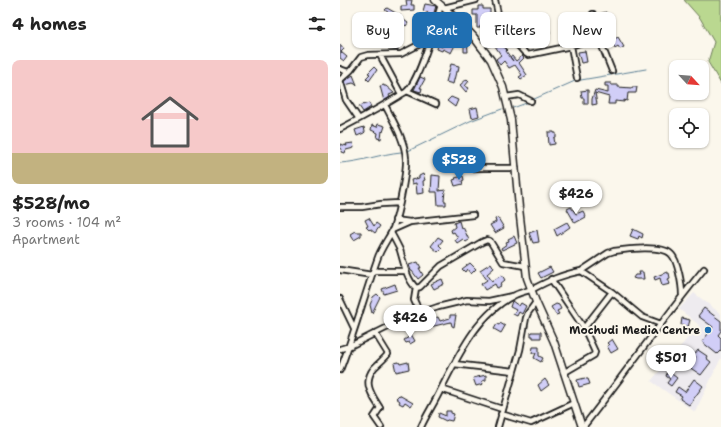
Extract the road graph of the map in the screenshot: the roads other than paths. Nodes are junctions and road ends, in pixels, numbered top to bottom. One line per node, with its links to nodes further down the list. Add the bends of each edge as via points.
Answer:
1 (435, 0): 4 (street)
2 (476, 0): 4 (street)
3 (495, 0): 7 (street)
4 (443, 7): 5 (street); 6 (street)
5 (441, 12)
6 (449, 12)
7 (497, 12)
8 (472, 36): 9 (street)
9 (480, 46)
10 (413, 48): 17 (street, via 401,54)
11 (427, 48): 22 (street)
12 (481, 48): 24 (street, via 497,73)
13 (521, 48): 14 (street, via 528,55)
14 (561, 48)
15 (571, 48): 21 (street)
16 (603, 48): 19 (street)
17 (380, 55): 20 (street, via 362,57); 23 (street)
18 (340, 69): 20 (street)
19 (612, 70)
20 (348, 72): 28 (street, via 340,80 346,100)
21 (577, 78)
22 (407, 91): 23 (street); 26 (street)
23 (401, 94): 27 (street)
24 (506, 97): 25 (street, via 519,95); 31 (street)
25 (531, 101)
26 (436, 104)
27 (385, 105): 28 (street); 32 (street, via 401,140 406,159)
28 (359, 119): 29 (street)
29 (340, 129)
30 (452, 168): 31 (street)
31 (516, 168): 38 (street)
32 (399, 203): 33 (street); 35 (street)
33 (340, 207)
34 (473, 215): 36 (street)
35 (395, 220): 36 (street); 37 (street)
36 (410, 222): 37 (street)
37 (392, 232): 41 (street); 43 (street)
38 (525, 266): 45 (street, via 503,262 487,240 441,266); 46 (street)
39 (704, 269): 49 (street)
40 (340, 270): 43 (street)
41 (406, 271): 43 (street); 45 (street, via 410,282)
42 (581, 271): 44 (street); 47 (street); 49 (street, via 614,251 665,250 674,258)
43 (372, 273): 54 (street)
44 (551, 279): 46 (street); 55 (street)
45 (416, 288): 52 (street, via 414,300)
46 (531, 290): 48 (street); 51 (street)
47 (612, 292): 53 (street, via 642,317); 55 (street)
48 (515, 295): 52 (street, via 489,301 467,300); 59 (street, via 485,318 472,333)
49 (682, 295): 53 (street)
50 (340, 299): 54 (street)
51 (536, 302): 61 (street, via 526,318); 62 (street)
52 (420, 313): 56 (street)
53 (660, 324): 69 (street, via 618,383)
54 (354, 328): 57 (street)
55 (584, 328): 62 (street, via 595,353)
56 (375, 333): 57 (street); 66 (street, via 388,354 373,370 368,387 380,408 374,417)
57 (350, 346): 58 (street); 60 (street)
58 (340, 349)
59 (454, 364): 61 (street); 63 (street)
60 (340, 370)
61 (514, 371): 65 (street)
62 (565, 372): 64 (street)
63 (441, 389): 65 (street); 67 (street)
64 (574, 403): 65 (street, via 530,423); 69 (street)
65 (501, 412): 68 (street)
66 (381, 427)
67 (420, 427)
68 (498, 427)
69 (582, 427)

